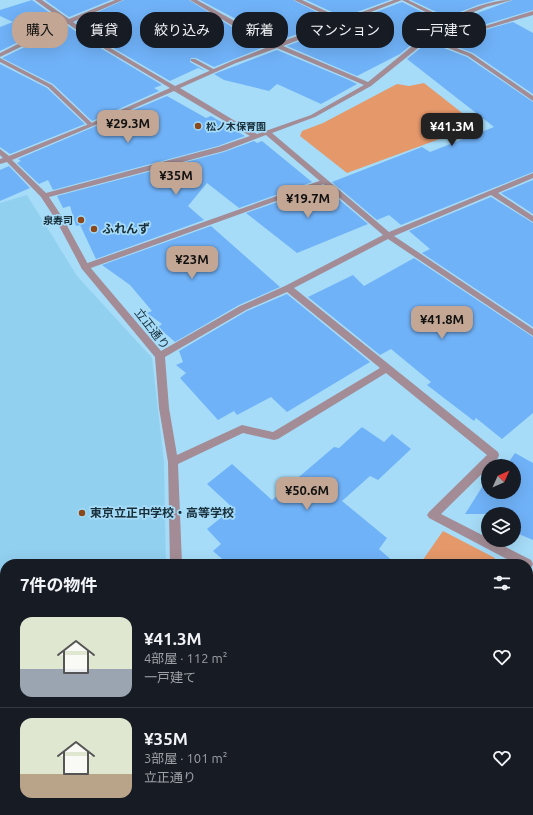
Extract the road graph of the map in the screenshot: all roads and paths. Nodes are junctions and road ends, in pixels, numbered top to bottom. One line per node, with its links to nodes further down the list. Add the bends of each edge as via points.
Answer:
1 (38, 0): 8 (street)
2 (120, 0): 14 (street)
3 (193, 0): 16 (street)
4 (297, 0): 9 (street)
5 (399, 0): 10 (street)
6 (404, 0): 11 (street)
7 (503, 1): 12 (street)
8 (54, 12)
9 (323, 12)
10 (364, 12)
11 (429, 12)
12 (469, 12)
13 (533, 14): 17 (street)
14 (68, 22)
15 (68, 23): 28 (street)
16 (232, 23)
17 (486, 27)
18 (14, 48): 23 (street)
19 (267, 48): 26 (street)
20 (281, 48): 27 (street)
21 (415, 48): 27 (street)
22 (452, 48): 29 (street, via 470,55)
23 (0, 55)
24 (0, 60): 30 (street, via 50,86)
25 (193, 60): 26 (street)
26 (214, 71): 28 (street)
27 (369, 85): 31 (street, via 314,116)
28 (174, 89): 30 (street); 32 (street)
29 (533, 99)
30 (91, 125): 34 (street)
31 (267, 133): 32 (street); 36 (street)
32 (257, 137): 38 (street, via 160,166)
33 (0, 151): 34 (street, 立正通り)
34 (4, 160): 38 (street, 立正通り)
35 (533, 175): 37 (street)
36 (325, 182): 40 (street); 41 (street)
37 (493, 193): 39 (street); 40 (street)
38 (44, 196): 41 (street, 立正通り)
39 (533, 220)
40 (388, 236): 42 (street); 43 (street)
41 (85, 267): 44 (street, 立正通り)
42 (288, 288): 44 (street, via 242,308); 45 (street)
43 (533, 333)
44 (160, 356): 46 (street, 立正通り, via 164,408)
45 (387, 368): 46 (street, via 274,436 242,429); 48 (street, via 494,455 433,515)
46 (173, 462): 47 (street, 立正通り)
47 (176, 559)
48 (516, 559)

